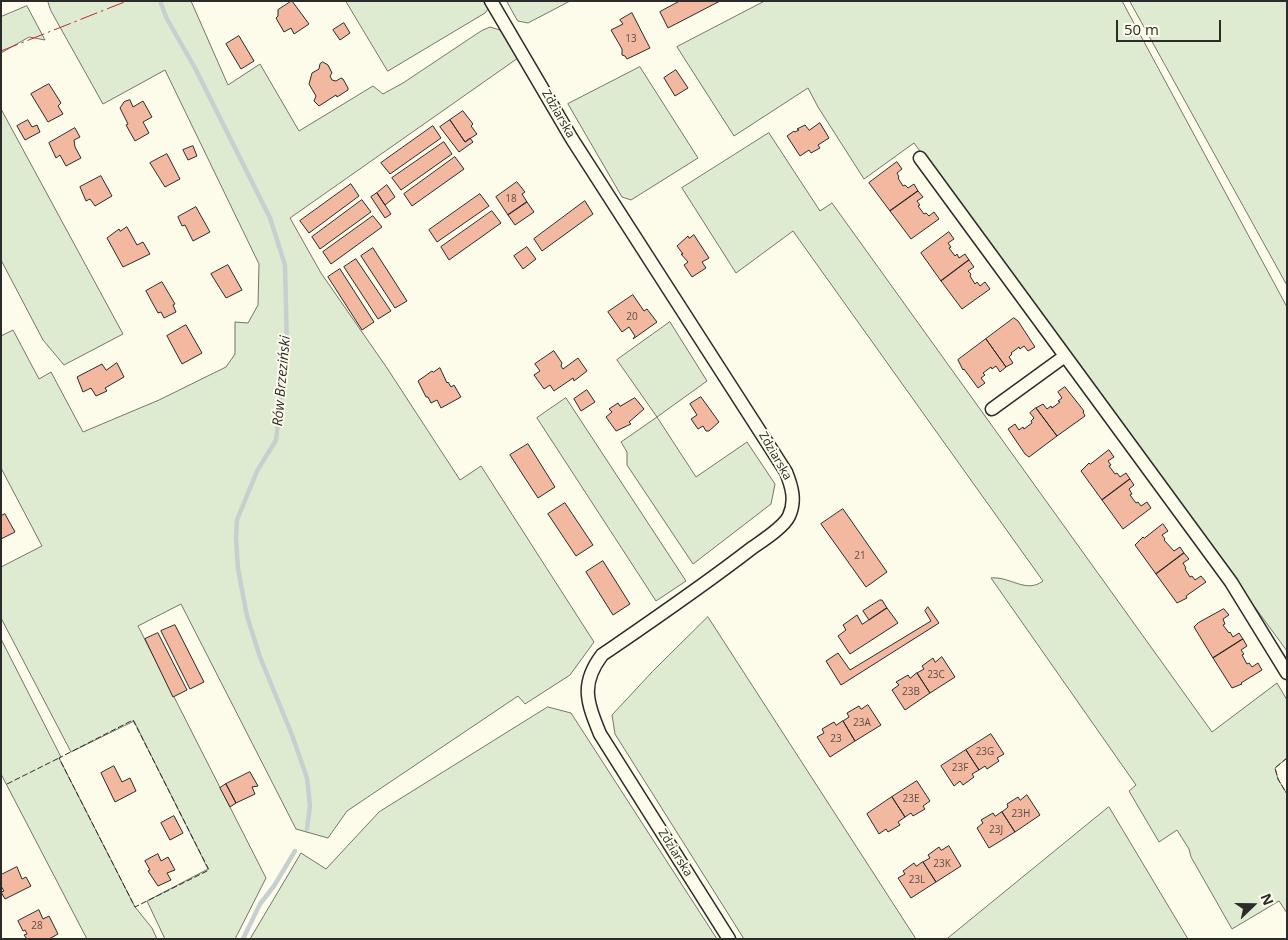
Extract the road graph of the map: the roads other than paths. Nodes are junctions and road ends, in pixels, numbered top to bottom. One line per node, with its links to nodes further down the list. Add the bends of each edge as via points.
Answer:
1 (492, 1): 6 (street, Zdziarska, via 572,139 761,432 793,489 793,507 788,519 701,588 602,655 593,667 587,688 600,734)
2 (920, 158): 3 (street)
3 (1065, 356): 4 (street); 5 (street, via 1231,582)
4 (992, 409)
5 (1287, 673)
6 (729, 939)

